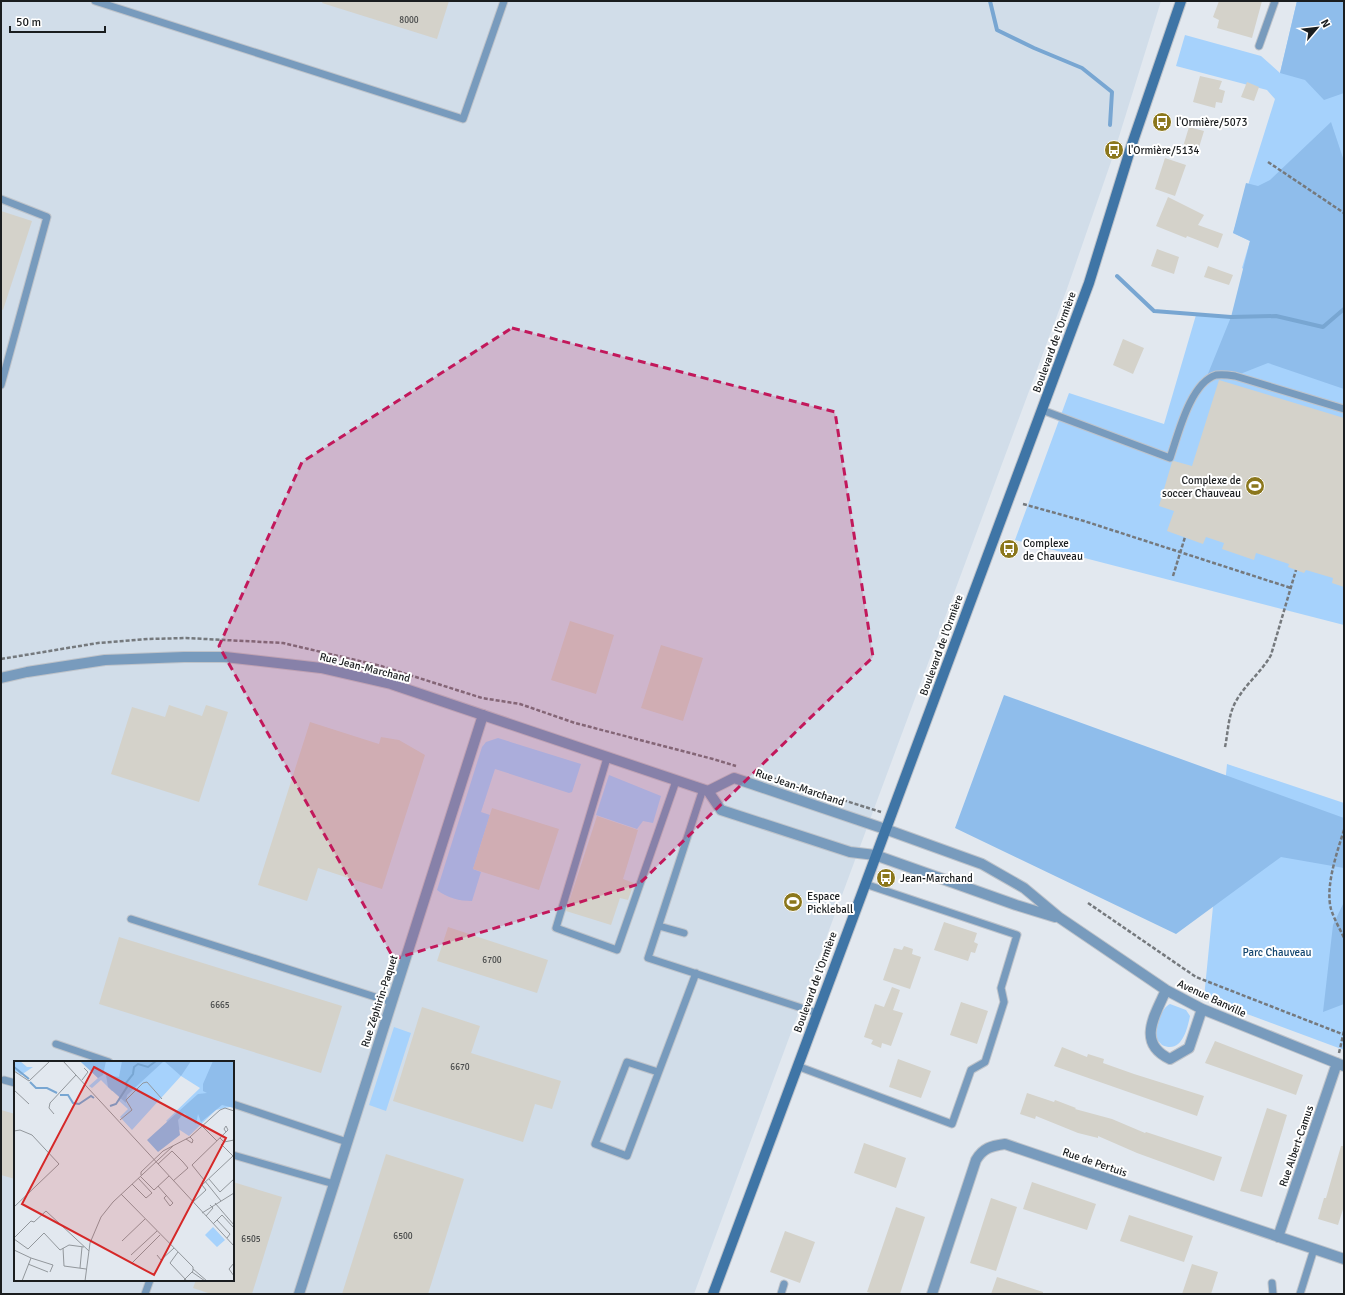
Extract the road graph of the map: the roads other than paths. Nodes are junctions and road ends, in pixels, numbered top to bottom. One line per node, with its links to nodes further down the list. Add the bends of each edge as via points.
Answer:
1 (95, 1): 2 (lane, via 463,119)
2 (504, 1)
3 (1181, 1): 9 (main road, Boulevard de l'Ormière, via 1131,147 1089,283)
4 (1275, 1): 5 (lane)
5 (1259, 46)
6 (1, 199): 7 (lane, via 47,216)
7 (1, 385)
8 (1344, 409): 9 (lane, via 1235,376 1214,376 1190,400 1170,458)
9 (1042, 410): 15 (main road, Boulevard de l'Ormière)
10 (1, 678): 11 (street, Rue Jean-Marchand, via 105,660 184,656 225,657 321,668 391,684)
11 (483, 715): 12 (street, Rue Jean-Marchand); 24 (street, Rue Zéphirin-Paquet)
12 (607, 758): 13 (street, Rue Jean-Marchand); 13 (lane, via 556,928 617,950)
13 (676, 781): 14 (street, Rue Jean-Marchand)
14 (706, 790): 15 (street, Rue Jean-Marchand, via 734,778); 16 (street, via 721,810 850,852); 20 (lane)
15 (885, 829): 16 (main road, Boulevard de l'Ormière); 18 (street, Avenue Banville, via 982,864 1024,888)
16 (875, 855): 17 (main road, Boulevard de l'Ormière); 18 (street, Avenue Banville)
17 (865, 884): 26 (main road, Boulevard de l'Ormière); 30 (lane, via 1017,935 1001,988 1004,1002 985,1062 971,1070 952,1124)
18 (1060, 918): 23 (street, Avenue Banville)
19 (131, 919): 24 (lane)
20 (659, 926): 21 (lane); 22 (lane, via 648,958)
21 (684, 934)
22 (696, 973): 26 (lane); 31 (lane)
23 (1166, 990): 25 (street, Avenue Banville); 25 (street, via 1150,1028 1152,1043 1159,1054 1170,1059 1189,1048)
24 (391, 1002): 35 (street, Rue Zéphirin-Paquet)
25 (1202, 1009): 29 (street, Avenue Banville)
26 (817, 1013): 30 (main road, Boulevard de l'Ormière)
27 (56, 1044): 28 (lane)
28 (106, 1061)
29 (1341, 1065): 38 (street, Rue Albert-Camus)
30 (797, 1066): 46 (main road, Boulevard de l'Ormière)
31 (658, 1072): 31 (lane, via 627,1156 595,1144 627,1062)
32 (4, 1080): 33 (lane)
33 (14, 1083)
34 (234, 1104): 35 (lane)
35 (347, 1142): 37 (street, Rue Zéphirin-Paquet)
36 (234, 1155): 37 (lane)
37 (334, 1184): 45 (street, Rue Zéphirin-Paquet)
38 (1278, 1237): 39 (street, Rue de Pertuis); 48 (street, Rue de Pertuis, via 1005,1144 992,1146 981,1152 976,1160)
39 (1314, 1249): 40 (street, Rue de Pertuis); 50 (lane)
40 (1344, 1258)
41 (150, 1281): 44 (lane)
42 (1272, 1283): 49 (lane)
43 (784, 1284): 47 (lane)
44 (145, 1294)
45 (299, 1294)
46 (713, 1294)
47 (781, 1294)
48 (932, 1294)
49 (1273, 1294)
50 (1300, 1294)

